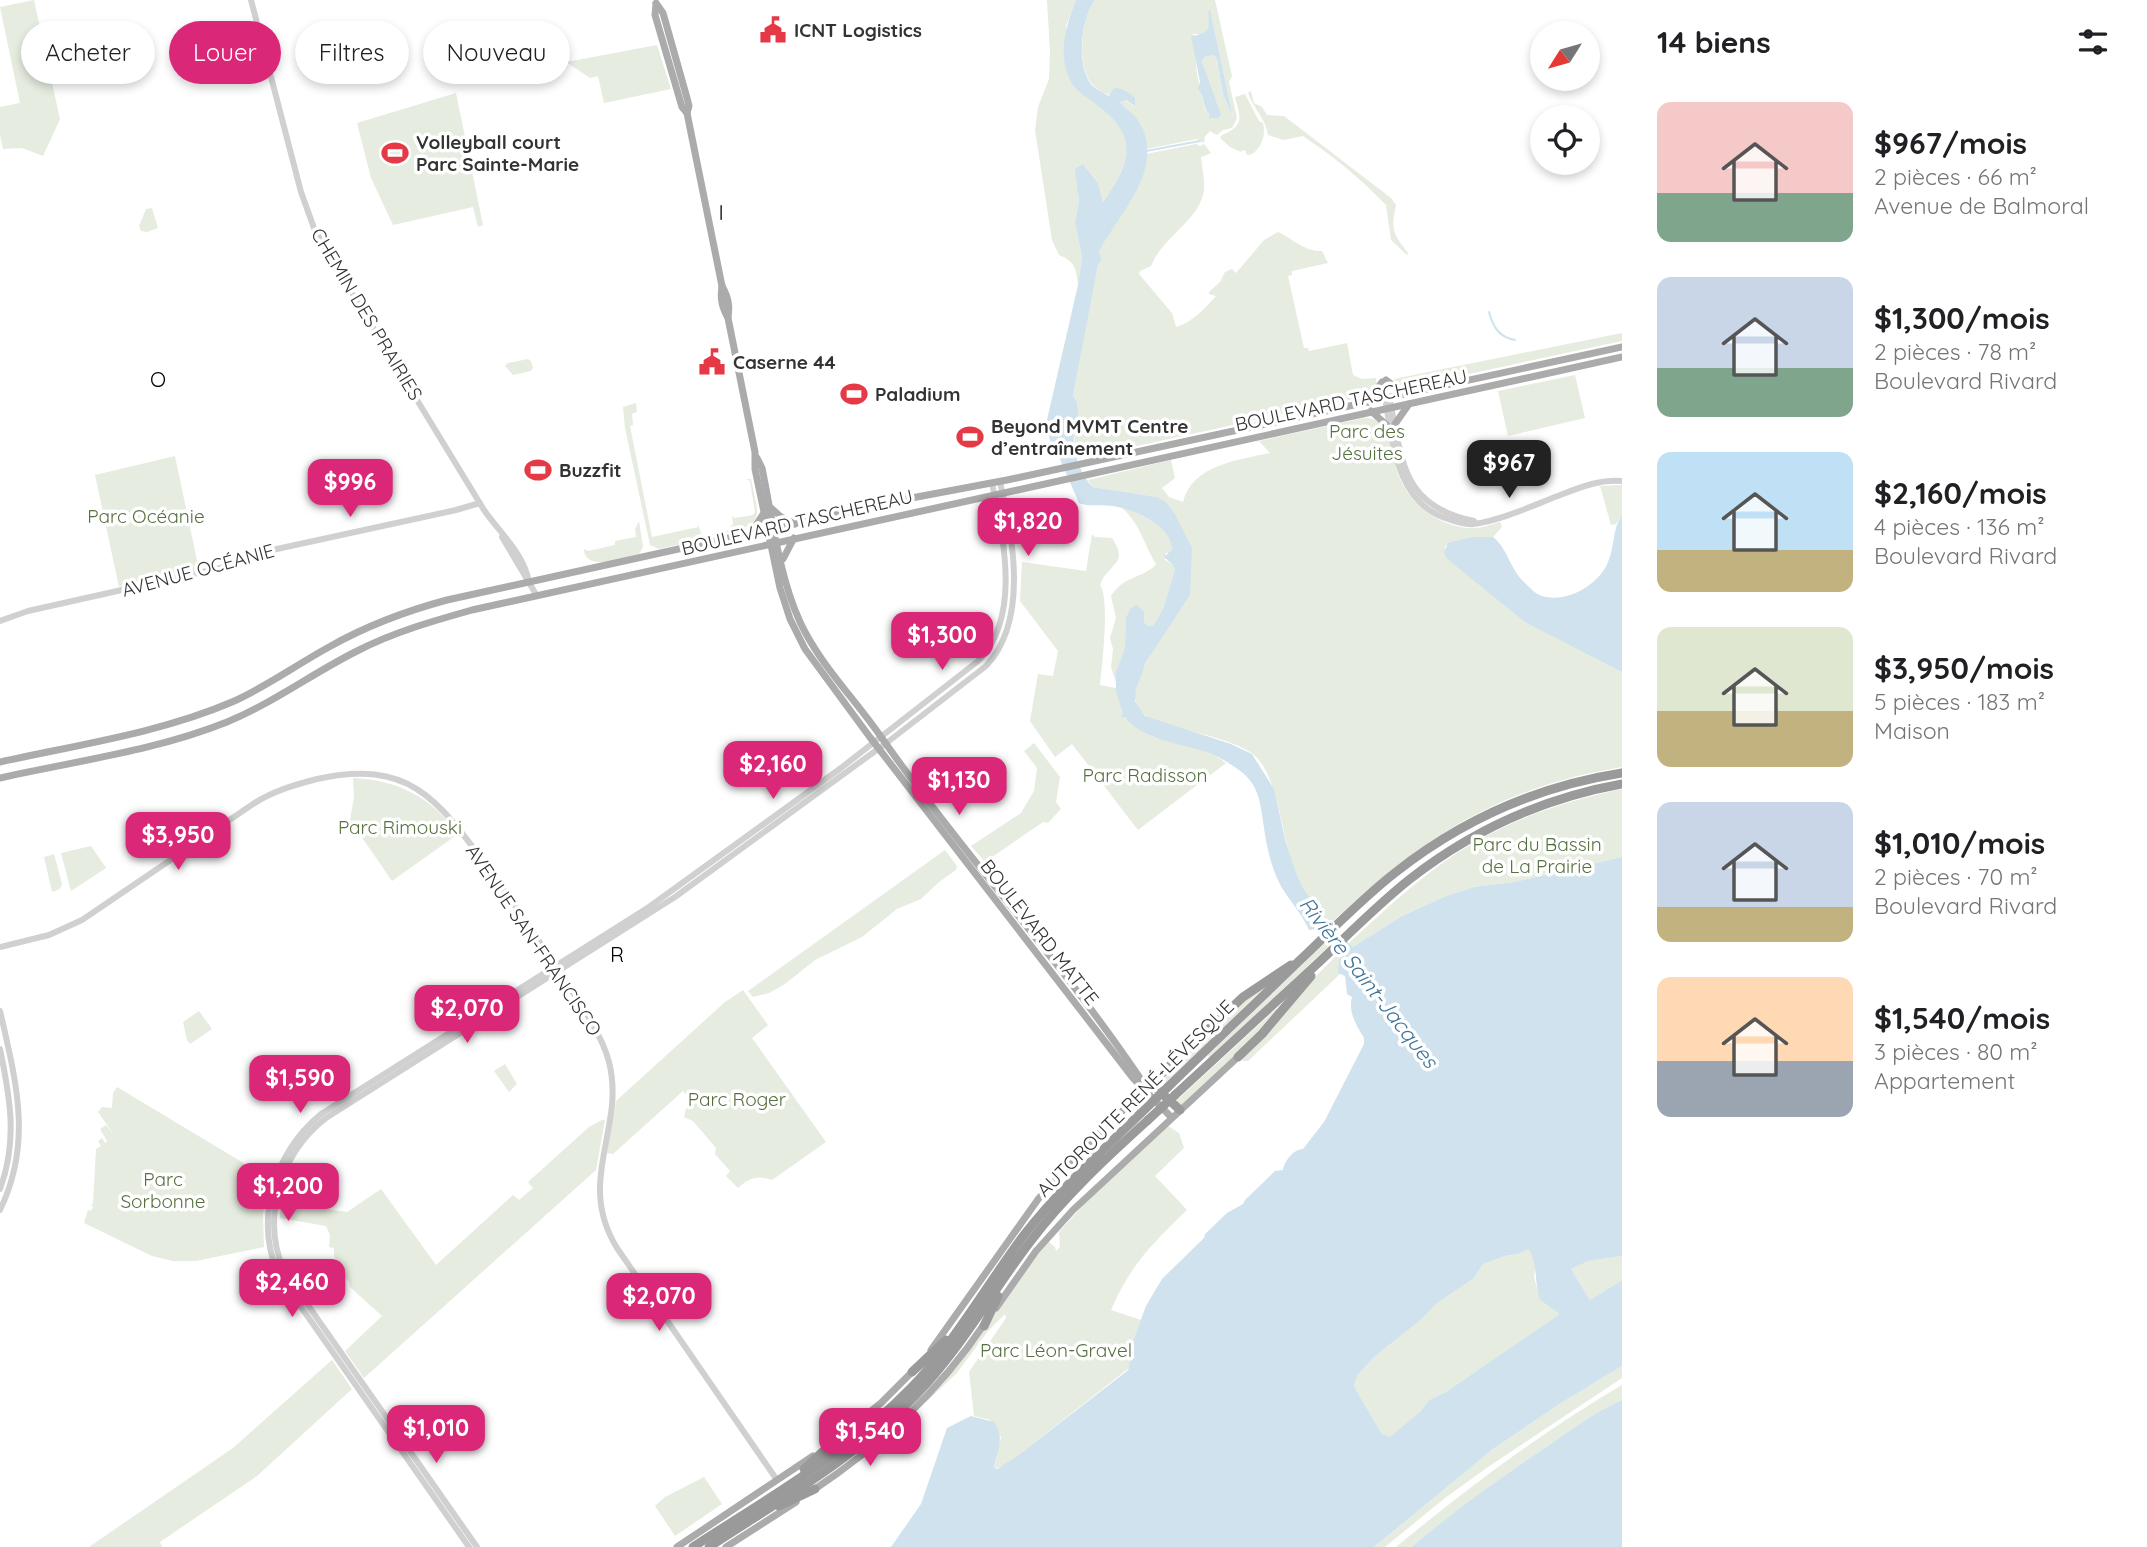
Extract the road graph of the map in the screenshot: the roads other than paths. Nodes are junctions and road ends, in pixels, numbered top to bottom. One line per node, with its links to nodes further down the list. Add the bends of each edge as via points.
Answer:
1 (251, 0): 17 (street, CHEMIN DES PRAIRIES, via 311,220)
2 (656, 1): 18 (main road, BOULEVARD MATTE, via 657,21 687,113 722,286 720,297)
3 (1622, 347): 5 (main road, BOULEVARD TASCHEREAU)
4 (1622, 357): 8 (main road, BOULEVARD TASCHEREAU)
5 (1404, 394): 6 (main road, BOULEVARD TASCHEREAU); 7 (main road, via 1384,381)
6 (1387, 398): 7 (main road, BOULEVARD TASCHEREAU); 9 (street)
7 (1368, 402): 13 (main road, BOULEVARD TASCHEREAU)
8 (1409, 403): 9 (main road, BOULEVARD TASCHEREAU); 11 (main road)
9 (1389, 407): 10 (main road, BOULEVARD TASCHEREAU); 11 (street)
10 (1371, 411): 11 (main road); 15 (main road, BOULEVARD TASCHEREAU)
11 (1392, 426): 12 (street, via 1419,494 1441,511 1479,522 1590,484)
12 (1622, 481)
13 (1000, 482): 14 (main road, BOULEVARD TASCHEREAU); 15 (street)
14 (992, 483): 16 (street); 19 (main road, BOULEVARD TASCHEREAU)
15 (1003, 492): 16 (main road, BOULEVARD TASCHEREAU); 36 (street, via 1014,564 1002,643 983,668)
16 (994, 494): 23 (main road, BOULEVARD TASCHEREAU); 36 (street, via 1006,570 994,640 978,661)
17 (480, 503): 30 (street, CHEMIN DES PRAIRIES, via 509,541 527,572); 35 (street, AVENUE OCÉANIE, via 254,554 220,568)
18 (767, 511): 20 (main road); 21 (main road, BOULEVARD MATTE); 22 (main road)
19 (804, 522): 20 (main road, BOULEVARD TASCHEREAU); 23 (main road)
20 (795, 524): 21 (main road, BOULEVARD TASCHEREAU)
21 (771, 529): 22 (main road, BOULEVARD TASCHEREAU); 25 (main road, BOULEVARD MATTE)
22 (749, 534): 26 (main road); 29 (main road, BOULEVARD TASCHEREAU)
23 (803, 537): 24 (main road, BOULEVARD TASCHEREAU)
24 (794, 538): 25 (main road, BOULEVARD TASCHEREAU); 28 (main road)
25 (774, 543): 26 (main road, BOULEVARD TASCHEREAU); 27 (main road, BOULEVARD MATTE); 28 (main road, BOULEVARD MATTE)
26 (749, 548): 27 (main road); 32 (main road, BOULEVARD TASCHEREAU)
27 (773, 561): 36 (main road, BOULEVARD MATTE, via 785,608 803,645)
28 (782, 562): 36 (main road, BOULEVARD MATTE, via 792,602 809,639)
29 (560, 576): 30 (main road, BOULEVARD TASCHEREAU); 32 (main road)
30 (528, 583): 31 (main road, BOULEVARD TASCHEREAU); 33 (street, CHEMIN DES PRAIRIES)
31 (505, 588): 34 (main road); 37 (main road, BOULEVARD TASCHEREAU, via 433,604 376,624 254,691 195,716)
32 (560, 591): 33 (main road, BOULEVARD TASCHEREAU)
33 (537, 596): 34 (main road, BOULEVARD TASCHEREAU)
34 (505, 603): 39 (main road, BOULEVARD TASCHEREAU, via 378,641 269,702 207,729)
35 (0, 621)
36 (880, 743): 44 (street, via 675,897); 48 (main road, BOULEVARD MATTE); 50 (main road, BOULEVARD MATTE, via 1093,1014)
37 (0, 762)
38 (1622, 773): 43 (highway, AUTOROUTE RENÉ-LÉVESQUE, via 1544,792 1473,822 1426,849)
39 (0, 778)
40 (1622, 783): 42 (highway, AUTOROUTE RENÉ-LÉVESQUE, via 1546,803 1477,834 1411,878)
41 (0, 947): 44 (street, AVENUE SAN-FRANCISCO, via 44,937 82,920 268,795 300,783 359,773 401,782 440,806)
42 (1335, 947): 47 (highway); 51 (highway, AUTOROUTE RENÉ-LÉVESQUE)
43 (1304, 957): 49 (highway, via 1247,994); 51 (highway, AUTOROUTE RENÉ-LÉVESQUE)
44 (557, 969): 64 (street, AVENUE SAN-FRANCISCO, via 599,1035 611,1068 613,1099 599,1188 608,1233); 67 (street, via 319,1116 285,1156 270,1200 269,1241 280,1277); 68 (street, via 320,1123 288,1164 275,1206 275,1237 288,1277)
45 (0, 1012): 58 (street, via 17,1088 20,1128 14,1170)
46 (0, 1049): 57 (street, via 12,1121)
47 (1238, 1057): 53 (main road)
48 (1133, 1078): 50 (main road, BOULEVARD MATTE); 52 (main road)
49 (1153, 1081): 50 (highway); 53 (highway)
50 (1145, 1089): 52 (main road); 55 (main road, BOULEVARD MATTE)
51 (1171, 1091): 54 (highway, AUTOROUTE RENÉ-LÉVESQUE, bridge)
52 (1135, 1098): 56 (main road); 62 (main road, via 1039,1198 958,1315)
53 (1180, 1110): 55 (main road)
54 (1145, 1116): 59 (highway, AUTOROUTE RENÉ-LÉVESQUE, via 1074,1190); 61 (highway, AUTOROUTE RENÉ-LÉVESQUE, via 1078,1174 1043,1213)
55 (1171, 1117): 56 (main road)
56 (1163, 1125): 60 (main road, via 1045,1240)
57 (0, 1189)
58 (0, 1210)
59 (1014, 1263): 60 (highway); 66 (highway, AUTOROUTE RENÉ-LÉVESQUE, via 951,1355 905,1406 846,1456)
60 (984, 1326): 65 (main road, via 912,1414)
61 (959, 1330): 62 (highway); 64 (highway, AUTOROUTE RENÉ-LÉVESQUE, via 885,1413 849,1443)
62 (912, 1372): 63 (main road)
63 (831, 1444): 64 (highway)
64 (781, 1483): 69 (main road); 70 (highway, AUTOROUTE RENÉ-LÉVESQUE)
65 (816, 1489): 66 (highway); 72 (main road)
66 (749, 1520): 71 (highway, AUTOROUTE RENÉ-LÉVESQUE)
67 (470, 1547)
68 (477, 1547)
69 (677, 1547)
70 (693, 1547)
71 (709, 1547)
72 (726, 1547)

